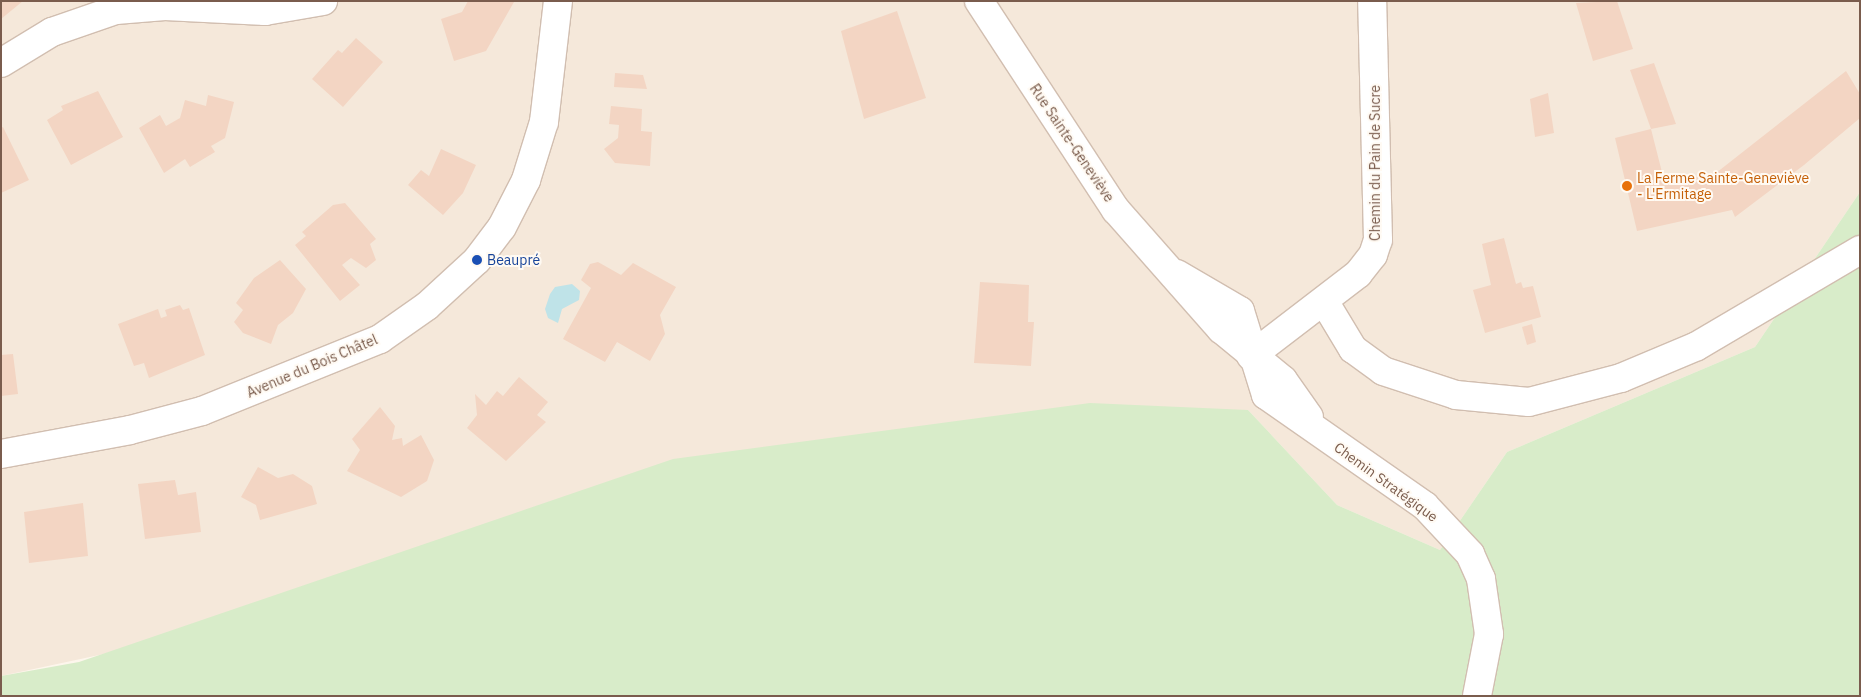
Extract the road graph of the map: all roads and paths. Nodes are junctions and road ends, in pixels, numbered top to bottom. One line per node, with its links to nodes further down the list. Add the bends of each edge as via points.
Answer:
1 (323, 1): 5 (street, via 265,11 165,6 116,10 52,32)
2 (558, 1): 9 (street, Avenue du Bois Châtel, via 544,122 526,180 502,226 476,260 428,306 380,339 202,411 130,430)
3 (979, 1): 8 (street, Rue Sainte-Geneviève, via 1116,210 1177,274 1221,329)
4 (1372, 1): 7 (street, Chemin du Pain de Sucre, via 1378,240 1366,266)
5 (1, 63)
6 (1860, 250): 7 (street, via 1697,346 1621,378 1529,402 1456,395 1383,371 1353,348)
7 (1324, 301): 8 (street, Chemin du Pain de Sucre)
8 (1251, 356): 10 (street, Chemin Stratégique, via 1266,395 1425,506 1470,554 1481,579 1490,634)
9 (1, 454)
10 (1477, 696)

